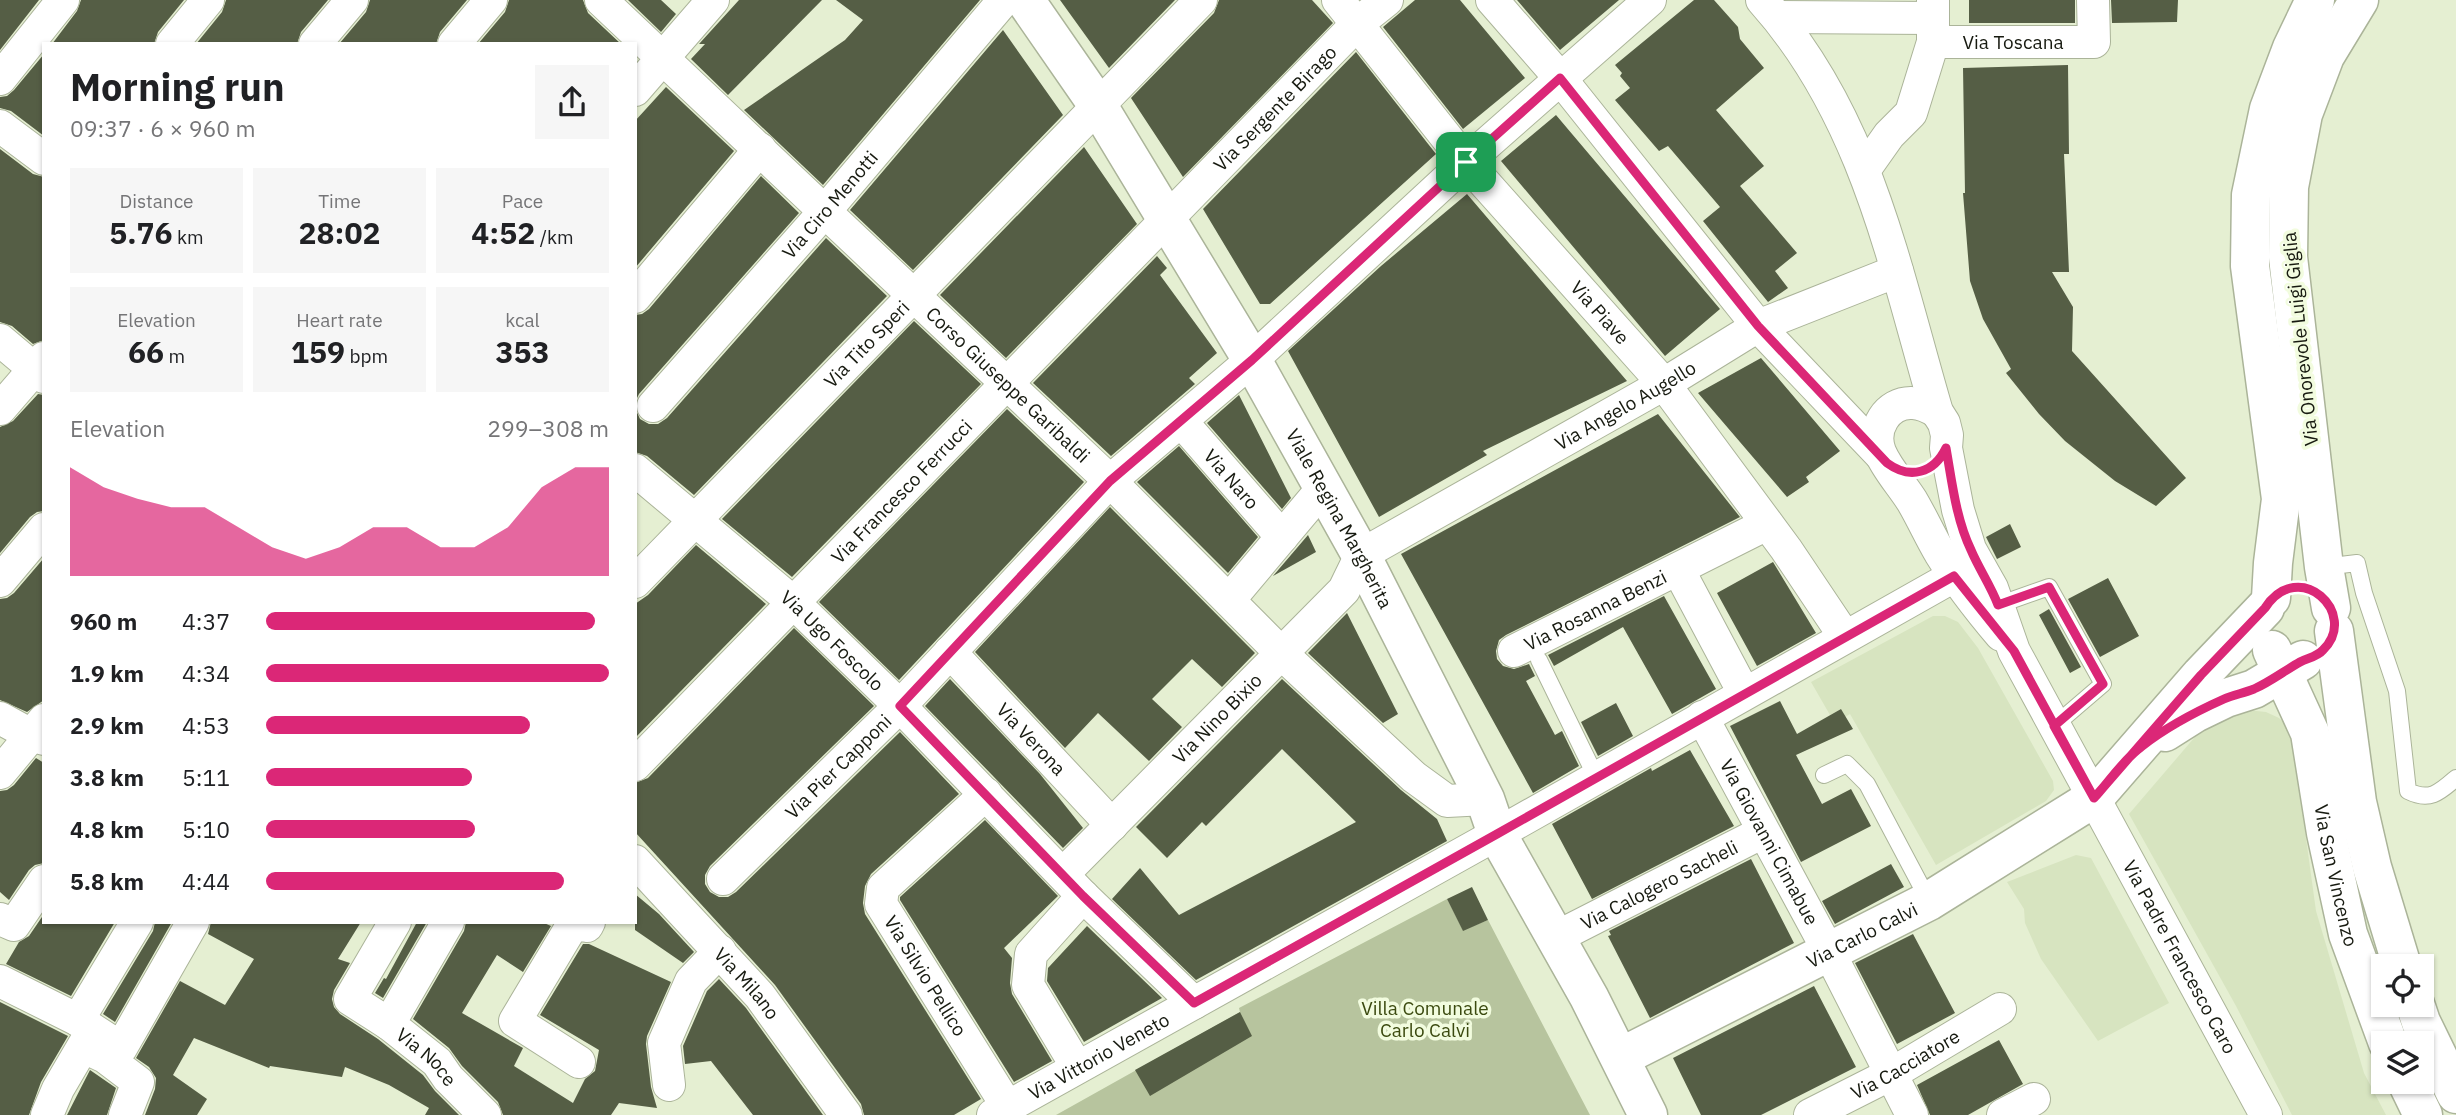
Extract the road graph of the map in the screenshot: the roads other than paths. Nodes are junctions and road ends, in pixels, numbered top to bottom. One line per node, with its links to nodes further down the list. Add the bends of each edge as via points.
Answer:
1 (63, 0): 24 (street)
2 (208, 0): 19 (street)
3 (352, 0): 20 (street)
4 (491, 0): 21 (street)
5 (601, 0): 22 (street, Corso Giuseppe Garibaldi)
6 (713, 0): 22 (street)
7 (1004, 0): 32 (street, Via Ciro Menotti)
8 (1025, 0): 26 (street, Viale Regina Margherita)
9 (1201, 0): 26 (street, Via Tito Speri)
10 (1387, 0): 17 (street, Via Sergente Birago)
11 (1492, 0): 23 (street)
12 (1650, 0): 23 (street, Via Pier Capponi)
13 (2093, 0): 18 (street, Via Toscana, via 2094,42)
14 (2315, 0): 64 (street, Via Onorevole Luigi Giglia, via 2269,109 2251,195 2250,266 2281,499)
15 (2359, 0): 59 (street, Via Onorevole Luigi Giglia, via 2325,56 2303,114 2289,187 2288,257)
16 (1769, 9): 18 (street, Via Toscana); 31 (street, via 1842,118)
17 (1347, 12): 30 (street, Via Piave); 33 (street, Via Sergente Birago)
18 (1932, 20): 31 (street, via 1911,113)
19 (174, 42)
20 (317, 42)
21 (456, 42)
22 (662, 60): 25 (street); 28 (street, Corso Giuseppe Garibaldi)
23 (1560, 78): 30 (street, Via Pier Capponi); 37 (street)
24 (0, 79)
25 (637, 88)
26 (1097, 104): 33 (street, Viale Regina Margherita); 35 (street, Via Tito Speri)
27 (0, 126): 29 (street)
28 (760, 149): 32 (street, Corso Giuseppe Garibaldi); 36 (street)
29 (42, 158)
30 (1466, 162): 40 (street, Via Pier Capponi); 42 (street, Via Piave)
31 (1865, 169): 34 (street)
32 (825, 211): 35 (street, Corso Giuseppe Garibaldi); 45 (street, Via Ciro Menotti)
33 (1168, 220): 40 (street, Viale Regina Margherita); 43 (street, Via Francesco Ferrucci)
34 (1897, 271): 37 (street, Via Angelo Augello); 38 (street)
35 (913, 294): 43 (street, Corso Giuseppe Garibaldi); 54 (street, Via Tito Speri)
36 (637, 295)
37 (1758, 326): 42 (street, Via Angelo Augello); 50 (street)
38 (1913, 329): 44 (street); 47 (street)
39 (0, 340): 41 (street)
40 (1252, 360): 48 (street, Via Pier Capponi); 53 (street, Viale Regina Margherita)
41 (41, 368): 46 (street)
42 (1664, 384): 55 (street, Via Piave); 58 (street, Via Angelo Augello)
43 (1007, 385): 52 (street, Corso Giuseppe Garibaldi); 66 (street, Via Francesco Ferrucci)
44 (1901, 404): 47 (street, via 1914,402); 50 (street, via 1881,420 1877,443)
45 (653, 407)
46 (0, 409)
47 (1937, 412): 49 (street, via 1947,435)
48 (1181, 421): 52 (street, Via Pier Capponi); 57 (street, Via Naro)
49 (1946, 448): 50 (street, via 1940,460 1919,473 1896,470); 67 (street, via 1970,549)
50 (1884, 458): 61 (street)
51 (637, 472): 54 (street, Via Ugo Foscolo)
52 (1110, 481): 65 (street, Corso Giuseppe Garibaldi); 71 (street, Via Pier Capponi)
53 (1323, 488): 57 (street); 58 (street, Viale Regina Margherita)
54 (696, 521): 63 (street, Via Tito Speri); 66 (street, Via Ugo Foscolo)
55 (1767, 524): 60 (street, Via Rosanna Benzi); 69 (street, Via Piave)
56 (42, 531): 62 (street)
57 (1282, 537): 65 (street)
58 (1361, 555): 72 (street, Via Nino Bixio, via 1344,590); 89 (street, Viale Regina Margherita)
59 (2324, 567): 68 (street, Via Onorevole Luigi Giglia); 86 (lane, via 2357,563 2397,691 2408,791 2420,797 2438,793)
60 (1678, 569): 73 (street, Via Rosanna Benzi); 75 (street, Via Rosanna Benzi)
61 (1954, 576): 69 (street, Via Vittorio Veneto); 70 (street)
62 (0, 580)
63 (637, 580)
64 (2270, 590): 68 (street, via 2304,587 2324,598); 74 (street, via 2262,630); 81 (street, via 2252,601 2201,675)
65 (1229, 600): 72 (street, Corso Giuseppe Garibaldi)
66 (794, 603): 76 (street, Via Ugo Foscolo); 82 (street, Via Francesco Ferrucci)
67 (1998, 605): 70 (street); 79 (lane, via 2049,587 2103,684)
68 (2332, 619): 74 (street, via 2323,650); 107 (street, Via San Vincenzo, via 2357,802)
69 (1845, 637): 75 (street, Via Vittorio Veneto)
70 (2014, 651): 79 (street, Via Padre Francesco Caro)
71 (950, 652): 76 (street, Via Pier Capponi); 90 (street, Via Verona)
72 (1281, 653): 89 (street, Corso Giuseppe Garibaldi, via 1414,777 1447,801); 90 (street, Via Nino Bixio)
73 (1527, 656): 85 (lane)
74 (2281, 676): 81 (street, via 2195,713); 113 (street, Via San Vincenzo, via 2310,733 2348,934)
75 (1744, 693): 77 (street, Via Vittorio Veneto)
76 (900, 706): 87 (street, Via Ugo Foscolo); 94 (street, Via Pier Capponi)
77 (1702, 717): 85 (street, Via Vittorio Veneto); 91 (street, Via Giovanni Cimabue)
78 (0, 718): 80 (street)
79 (2054, 726): 88 (street, Via Padre Francesco Caro)
80 (40, 732): 83 (street)
81 (2139, 748): 88 (street)
82 (637, 763)
83 (0, 773)
84 (1824, 775): 97 (lane, via 1847,764 1867,785)
85 (1596, 777): 92 (street, Via Vittorio Veneto)
86 (2456, 778)
87 (986, 794): 96 (street, Via Ugo Foscolo); 123 (street, Via Silvio Pellico, via 883,888 881,904)
88 (2094, 798): 97 (street, Via Carlo Calvi); 132 (street, Via Padre Francesco Caro)
89 (1485, 799): 92 (street, Viale Regina Margherita)
90 (1112, 825): 96 (street, Via Nino Bixio)
91 (1763, 832): 104 (street, Via Calogero Sacheli); 106 (street, Via Giovanni Cimabue)
92 (1497, 834): 104 (street, Viale Regina Margherita); 109 (street, Via Vittorio Veneto)
93 (637, 864): 105 (street, Via Milano)
94 (723, 879)
95 (42, 884): 98 (street, via 14,925)
96 (1073, 885): 109 (street, Via Ugo Foscolo); 117 (street, Via Nino Bixio, via 1031,954 1028,985)
97 (1928, 901): 106 (street, Via Carlo Calvi)
98 (0, 919)
99 (136, 924): 114 (street)
100 (192, 924): 114 (street, via 121,1048)
101 (394, 924): 112 (street, via 350,999)
102 (447, 924): 112 (street, Via Noce)
103 (573, 924): 116 (street, via 515,1021)
104 (1555, 939): 115 (street, Viale Regina Margherita)
105 (720, 951): 119 (street, via 691,981 664,1043); 127 (street, Via Milano, via 760,996)
106 (1829, 952): 115 (street, Via Carlo Calvi); 118 (street, Via Giovanni Cimabue)
107 (2398, 954)
108 (0, 981): 114 (street)
109 (1194, 1003): 117 (street, Via Vittorio Veneto)
110 (2000, 1009): 118 (street, Via Cacciatore)
111 (2419, 1017): 121 (street)
112 (388, 1024): 126 (street, Via Noce, via 437,1062)
113 (2384, 1031)
114 (84, 1033): 124 (street); 125 (street, via 105,1057 138,1082)
115 (1621, 1057): 128 (street, Viale Regina Margherita)
116 (579, 1062)
117 (1077, 1067): 123 (street, Via Vittorio Veneto)
118 (1891, 1074): 129 (street, Via Cacciatore); 130 (street, Via Giovanni Cimabue)
119 (668, 1085)
120 (2413, 1094): 133 (street)
121 (2456, 1094)
122 (2034, 1099): 131 (street)
123 (1000, 1110)
124 (47, 1115)
125 (125, 1115)
126 (485, 1115)
127 (846, 1115)
128 (1648, 1115)
129 (1810, 1115)
130 (1912, 1115)
131 (2003, 1115)
132 (2266, 1115)
133 (2423, 1115)

